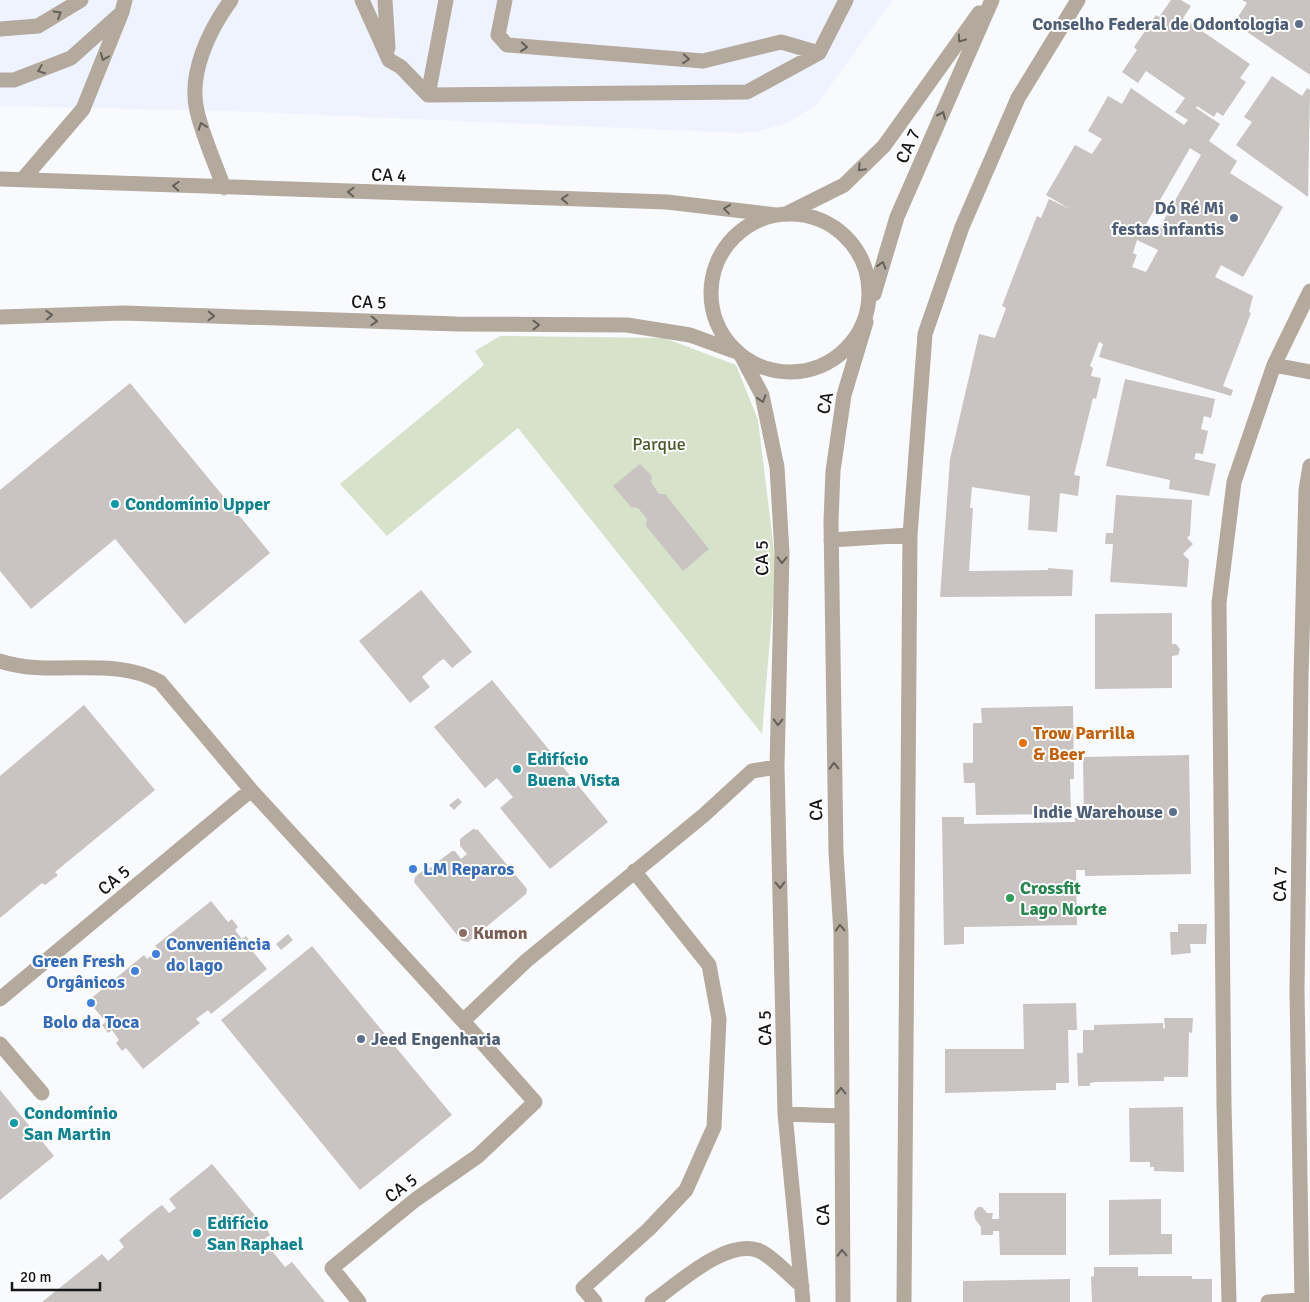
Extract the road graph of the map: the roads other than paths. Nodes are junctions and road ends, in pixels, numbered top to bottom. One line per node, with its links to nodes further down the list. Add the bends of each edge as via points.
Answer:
1 (81, 0): 13 (street, one-way to 1, via 38,26)
2 (231, 0): 12 (street)
3 (243, 0): 12 (street)
4 (362, 0): 15 (street)
5 (385, 0): 15 (street)
6 (446, 0): 17 (street)
7 (505, 0): 14 (street, one-way to 14, via 498,35 507,45 703,61 781,42)
8 (846, 0): 14 (street)
9 (991, 0): 21 (street, CA 7, one-way to 21, via 884,146 844,185); 24 (street, CA 7, one-way to 9, via 897,218)
10 (1078, 0): 30 (street, via 1018,98 962,227 925,334)
11 (124, 6): 16 (street, one-way to 16, via 72,58 14,80); 19 (street, one-way to 19, via 83,109)
12 (222, 13): 20 (street, one-way to 12, via 196,110 196,68)
13 (0, 29)
14 (819, 53): 17 (street, via 747,92)
15 (389, 60): 17 (street)
16 (0, 80)
17 (428, 95)
18 (0, 179): 19 (street, CA 4)
19 (22, 179): 20 (street, CA 4, one-way to 19)
20 (224, 188): 21 (street, CA 4, one-way to 20, via 667,202)
21 (782, 214): 24 (street, via 826,221 856,246 870,283); 25 (street, via 757,220 732,238 716,264 710,294 716,325)
22 (1310, 291): 26 (street)
23 (0, 316): 25 (street, CA 5, one-way to 25, via 123,313 457,324 627,325 690,336)
24 (867, 317): 25 (street, via 843,354 808,372 768,370); 31 (street, CA, via 844,395 832,471)
25 (738, 353): 34 (street, CA 5, one-way to 34, via 762,395 777,467 782,553)
26 (1274, 365): 27 (street); 52 (street, via 1234,482 1218,603 1224,1105)
27 (1310, 372)
28 (1310, 466): 29 (street, CA 7)
29 (1308, 490): 33 (street, CA 7)
30 (910, 535): 31 (street); 51 (street)
31 (831, 540): 43 (street, CA, one-way to 31)
32 (0, 661): 35 (street, CA 5, via 44,670 107,668 150,676 160,682)
33 (1306, 683): 37 (street, CA 7)
34 (777, 767): 36 (street, via 752,771 704,816); 42 (street, CA 5, one-way to 42)
35 (251, 790): 38 (street, CA 5); 39 (street, CA 5)
36 (634, 872): 39 (street, via 526,961); 47 (street, via 709,965 718,1020 714,1127 686,1190 583,1288)
37 (1304, 987): 45 (street, CA 7)
38 (0, 999)
39 (463, 1021): 46 (street, CA 5, via 535,1102 478,1156 415,1200 332,1268)
40 (0, 1044): 41 (street)
41 (42, 1093)
42 (785, 1114): 43 (street); 44 (street, CA 5)
43 (841, 1116): 50 (street, CA, one-way to 43)
44 (802, 1286): 48 (street, via 758,1250 742,1249 722,1253); 49 (street, CA 5)
45 (1302, 1301): 53 (street)
46 (359, 1302)
47 (595, 1302)
48 (652, 1302)
49 (803, 1302)
50 (843, 1302)
51 (904, 1302)
52 (1230, 1302)
53 (1268, 1302)

